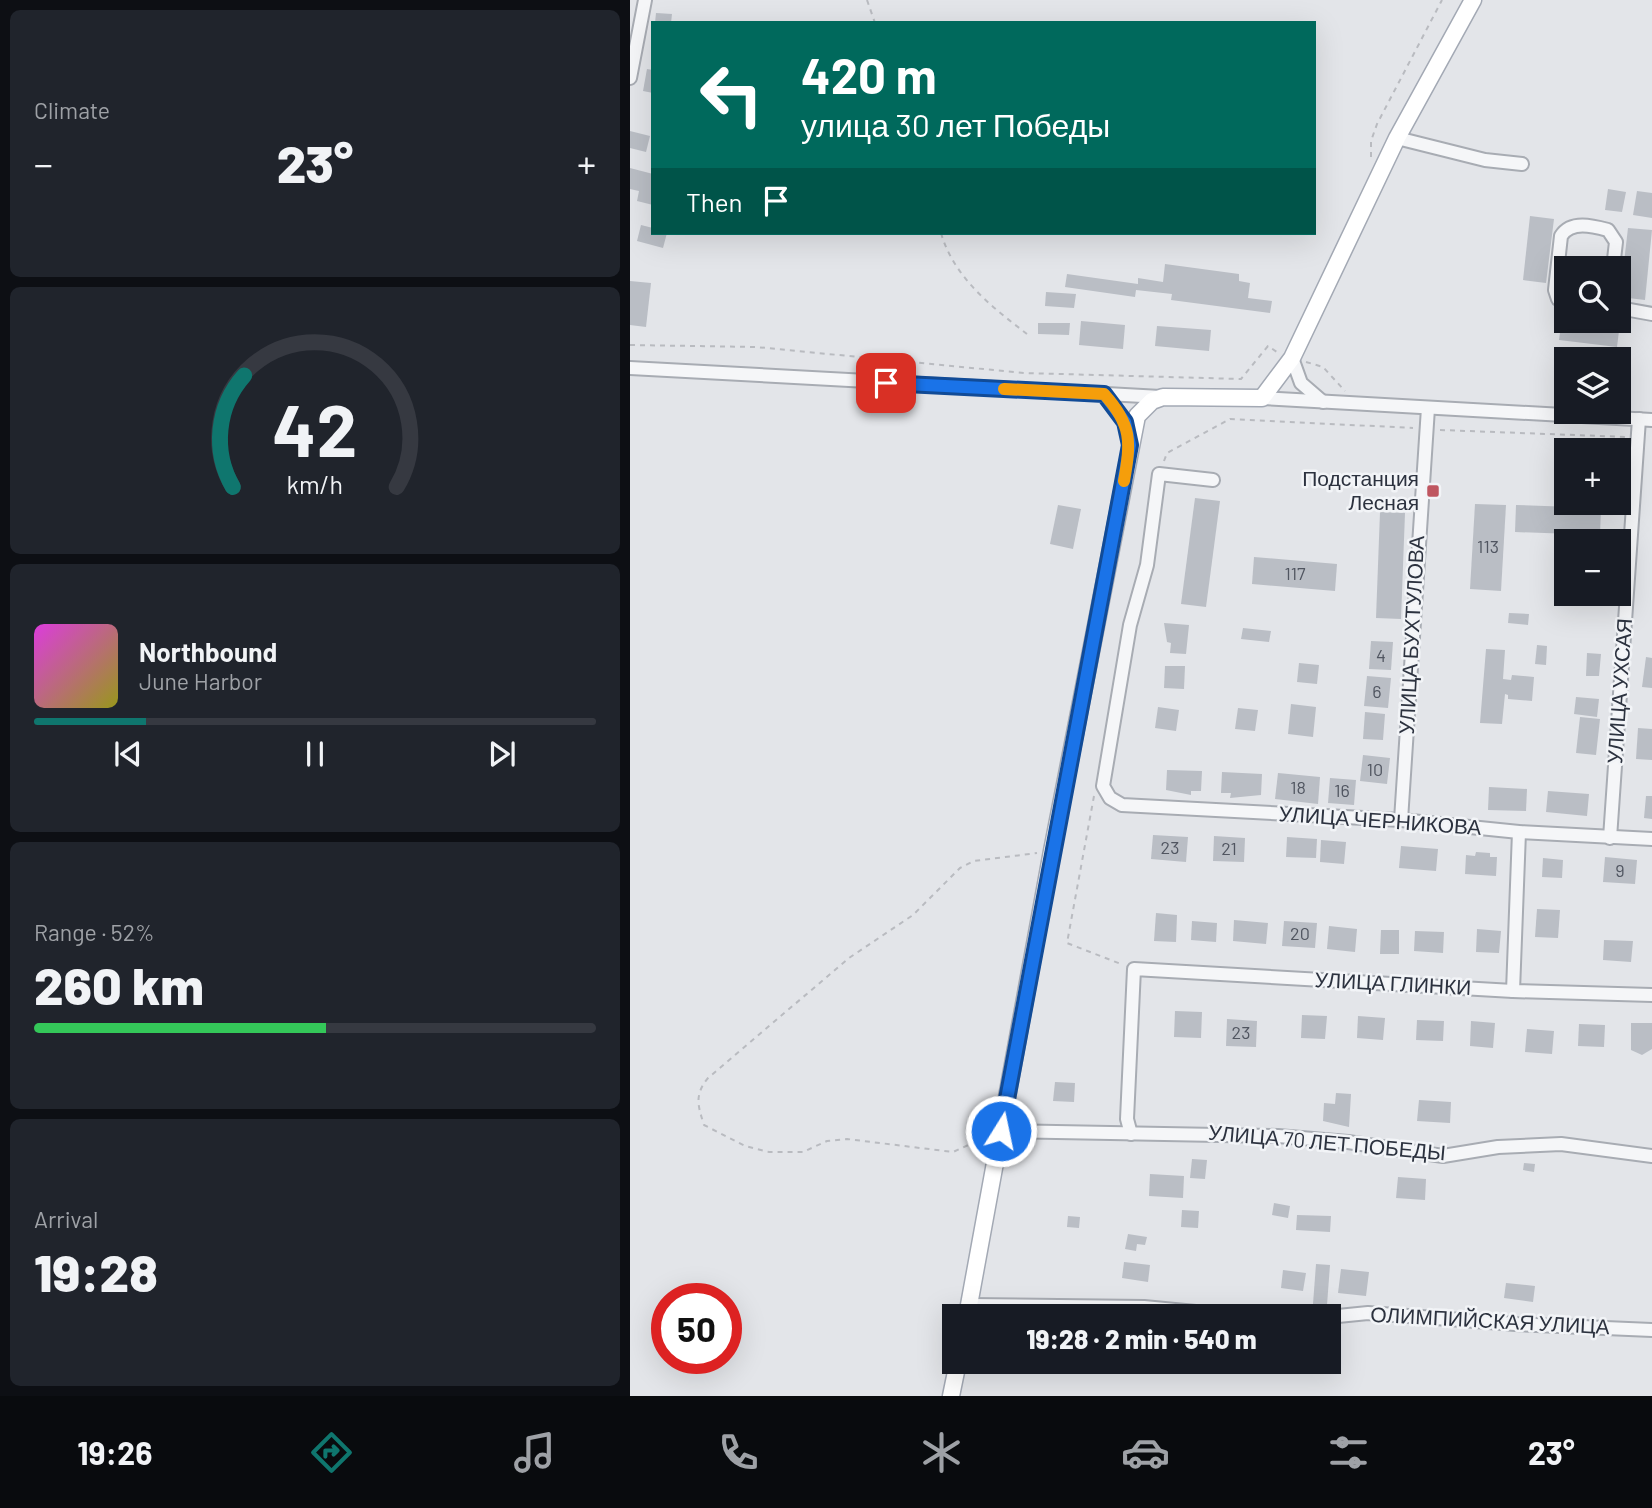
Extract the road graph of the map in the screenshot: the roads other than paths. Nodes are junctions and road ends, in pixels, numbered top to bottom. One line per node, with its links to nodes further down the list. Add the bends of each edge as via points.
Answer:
1 (645, 0): 3 (street)
2 (1473, 0): 4 (main road)
3 (630, 78)
4 (1397, 138): 5 (street, via 1485,160); 10 (main road)
5 (1522, 164)
6 (1559, 256): 7 (street, via 1561,236 1575,225 1608,230 1616,242)
7 (1614, 256)
8 (1631, 310): 9 (street)
9 (1652, 314)
10 (1291, 358): 14 (main road); 15 (street, via 1301,383)
11 (630, 368): 12 (street)
12 (1104, 394): 13 (street); 18 (street, via 1125,422)
13 (1163, 397): 14 (main road); 18 (main road, via 1137,416)
14 (1262, 398): 15 (street)
15 (1324, 402): 16 (street)
16 (1428, 408): 17 (street); 20 (street, УЛИЦА БУХТУЛОВА)
17 (1645, 419): 22 (street, УЛИЦА УХСАЯ, via 1637,438)
18 (1130, 445): 26 (main road)
19 (1213, 480): 20 (street, УЛИЦА ЧЕРНИКОВА, via 1159,474 1147,565 1130,625 1103,786 1122,805)
20 (1401, 820): 21 (street, УЛИЦА ЧЕРНИКОВА)
21 (1519, 832): 22 (street, УЛИЦА ЧЕРНИКОВА); 24 (street)
22 (1610, 838): 23 (street, УЛИЦА ЧЕРНИКОВА)
23 (1652, 839)
24 (1513, 991): 25 (street, УЛИЦА ГЛИНКИ); 27 (street, УЛИЦА ГЛИНКИ, via 1134,969 1127,1119)
25 (1652, 995)
26 (1001, 1131): 27 (street, УЛИЦА 70 ЛЕТ ПОБЕДЫ); 29 (main road)
27 (1131, 1134): 28 (street, УЛИЦА 70 ЛЕТ ПОБЕДЫ, via 1278,1136 1443,1156 1561,1144)
28 (1652, 1156)
29 (969, 1304)
30 (1341, 1316): 31 (street, ОЛИМПИЙСКАЯ УЛИЦА, via 1368,1313)
31 (1652, 1329)
32 (956, 1374): 33 (main road)
33 (951, 1396)

